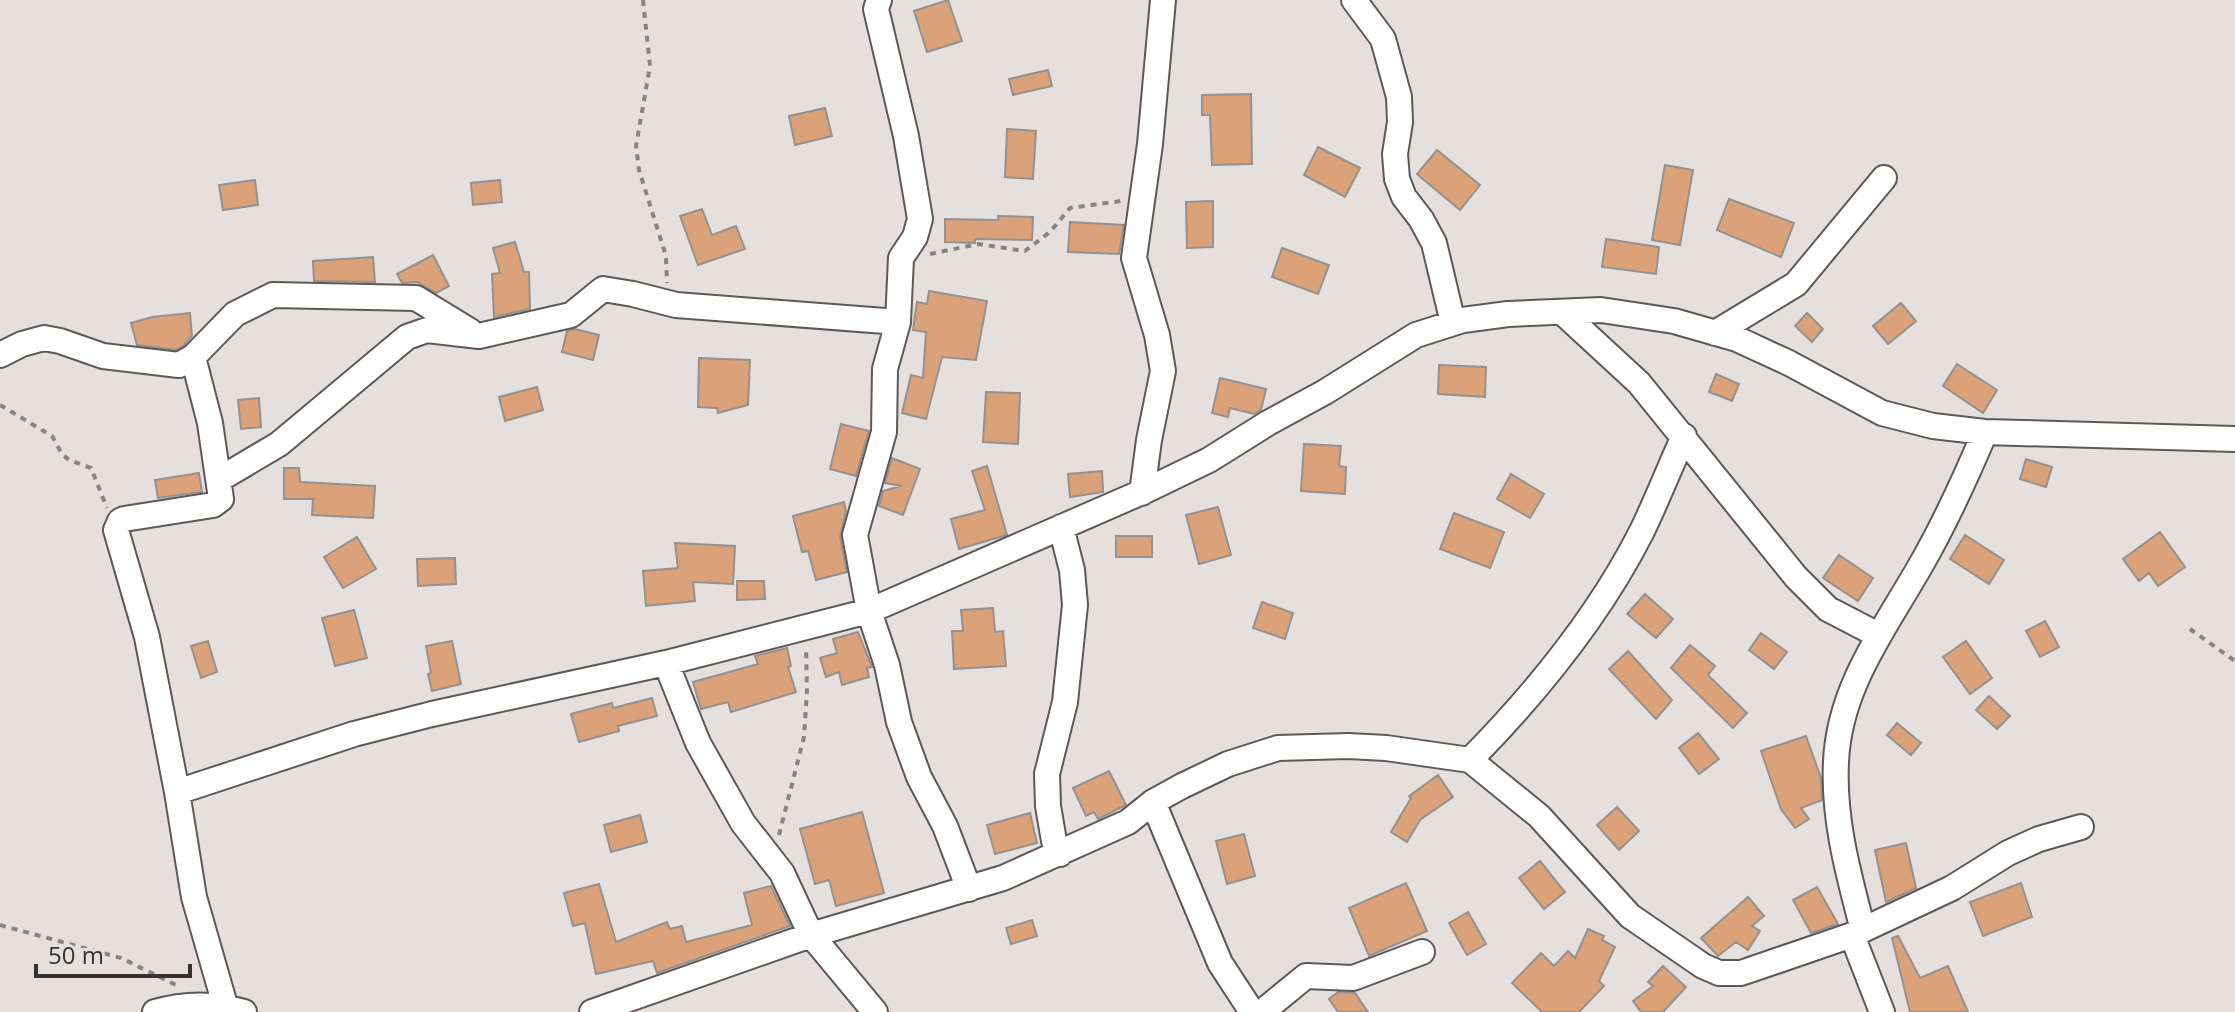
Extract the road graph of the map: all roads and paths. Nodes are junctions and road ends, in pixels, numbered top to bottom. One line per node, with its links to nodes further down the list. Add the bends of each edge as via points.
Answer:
1 (643, 0): 8 (path, via 650,66 636,146 669,267)
2 (879, 0): 7 (street, via 876,9 920,219)
3 (1163, 0): 6 (street)
4 (1354, 0): 11 (street, via 1380,33 1387,53 1399,97 1397,179 1434,243)
5 (1884, 178): 12 (street, via 1796,284)
6 (1143, 199): 7 (path, via 1070,208 1025,251 978,244); 21 (street, via 1134,258 1163,371)
7 (901, 258): 10 (street)
8 (665, 304): 10 (street); 13 (street, via 603,289 571,315)
9 (1562, 312): 11 (street); 12 (street, via 1601,310); 18 (street, via 1639,383)
10 (898, 322): 24 (street, via 885,369 884,432 855,535)
11 (1453, 323): 21 (street, via 1416,335 1209,460)
12 (1715, 333): 17 (street, via 1789,363 1882,413)
13 (479, 336): 15 (street, via 416,298 273,295 235,314); 20 (street, via 427,330 407,337 279,444)
14 (0, 355): 15 (street, via 44,338 103,356 171,366)
15 (193, 357): 20 (street)
16 (0, 405): 23 (path, via 52,436 69,460 91,468)
17 (1985, 432): 19 (street); 27 (street, via 1936,539)
18 (1684, 436): 27 (street, via 1796,577 1828,609); 30 (street, via 1641,532 1596,609 1511,718)
19 (2235, 439)
20 (220, 479): 23 (street, via 221,499 213,505 124,519)
21 (1142, 493): 22 (street)
22 (1061, 527): 24 (street); 34 (street, via 1075,605 1065,702 1047,774 1048,806)
23 (116, 534): 31 (street, via 147,637)
24 (869, 611): 25 (street); 36 (street, via 899,722)
25 (805, 628): 29 (street); 35 (path, via 804,737 778,839)
26 (2190, 629): 28 (path)
27 (1878, 635): 38 (street, via 1842,717 1836,761 1844,859)
28 (2235, 661)
29 (666, 663): 31 (street, via 406,720); 35 (street, via 718,781)
30 (1470, 760): 32 (street, via 1361,747 1278,748 1228,764); 38 (street, via 1539,816 1630,916 1719,973 1741,973)
31 (177, 792): 43 (street, via 194,897)
32 (1153, 802): 34 (street, via 1128,822); 47 (street, via 1220,963)
33 (2081, 827): 38 (street, via 2008,853 1952,888)
34 (1060, 854): 36 (street)
35 (782, 873): 39 (street)
36 (969, 889): 39 (street)
37 (0, 925): 41 (path, via 121,958 181,987)
38 (1858, 933): 48 (street)
39 (811, 935): 45 (street); 46 (street)
40 (1422, 952): 42 (street, via 1353,978 1306,976)
41 (196, 1005): 43 (street); 44 (street)
42 (1277, 1007)
43 (232, 1010)
44 (155, 1012)
45 (592, 1012)
46 (875, 1012)
47 (1252, 1012)
48 (1882, 1012)

